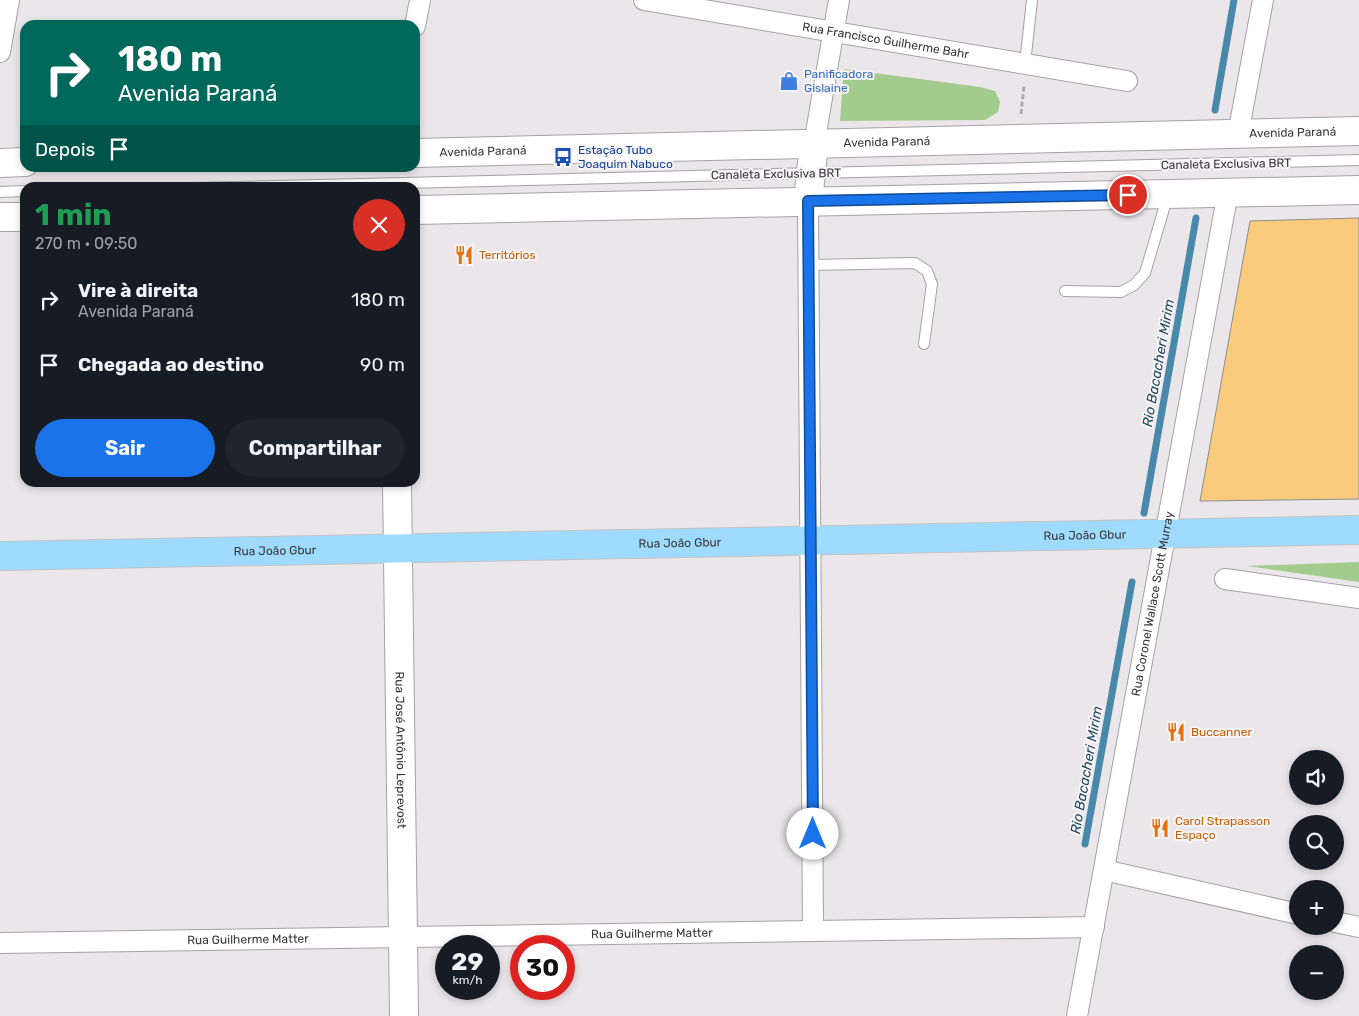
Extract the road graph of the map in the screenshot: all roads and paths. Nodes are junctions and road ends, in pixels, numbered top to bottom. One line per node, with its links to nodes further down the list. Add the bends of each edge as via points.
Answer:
1 (9, 0): 9 (street)
2 (420, 0): 7 (street)
3 (644, 0): 8 (street, Rua Francisco Guilherme Bahr)
4 (839, 0): 8 (street)
5 (1032, 0): 10 (lane)
6 (1263, 0): 13 (street)
7 (416, 20)
8 (833, 32): 10 (street, Rua Francisco Guilherme Bahr); 15 (street)
9 (0, 52)
10 (1025, 64): 11 (street, Rua Francisco Guilherme Bahr); 14 (path)
11 (1127, 81)
12 (1359, 131): 13 (street, Avenida Paraná)
13 (1238, 134): 14 (street, Avenida Paraná)
14 (1019, 140): 15 (street, Avenida Paraná)
15 (814, 144): 16 (street, Avenida Paraná); 20 (street)
16 (420, 153)
17 (1359, 160): 20 (lane, Canaleta Exclusiva BRT)
18 (20, 162): 19 (street)
19 (0, 163)
20 (812, 173): 21 (lane, Canaleta Exclusiva BRT); 27 (street)
21 (420, 183)
22 (1359, 190): 25 (street)
23 (0, 192): 24 (lane)
24 (20, 192)
25 (1228, 192): 26 (street); 36 (street, Rua Coronel Wallace Scott Murray)
26 (1168, 194): 27 (street); 32 (lane, via 1145,273 1134,285 1121,292)
27 (808, 201): 28 (street); 31 (street)
28 (420, 210)
29 (0, 217): 30 (street)
30 (20, 217)
31 (809, 265): 33 (lane, via 915,262 927,270 932,284); 37 (street)
32 (1064, 291)
33 (924, 344)
34 (397, 487): 38 (street, Rua José Antônio Leprevost)
35 (1359, 530): 36 (main road, Rua João Gbur)
36 (1166, 534): 37 (main road, Rua João Gbur); 42 (street, Rua Coronel Wallace Scott Murray)
37 (811, 540): 38 (main road, Rua João Gbur); 47 (street)
38 (398, 548): 39 (main road, Rua João Gbur); 48 (street, Rua José Antônio Leprevost)
39 (0, 556)
40 (1224, 579): 41 (street)
41 (1359, 598)
42 (1104, 870): 43 (street); 45 (street, Rua Coronel Wallace Scott Murray)
43 (1289, 912)
44 (1344, 924): 46 (street)
45 (1094, 927): 47 (street, Rua Guilherme Matter); 51 (street, Rua Coronel Wallace Scott Murray)
46 (1359, 927)
47 (813, 931): 48 (street, Rua Guilherme Matter)
48 (403, 938): 49 (street, Rua Guilherme Matter); 50 (street, Rua José Antônio Leprevost)
49 (0, 943)
50 (404, 1016)
51 (1077, 1016)

